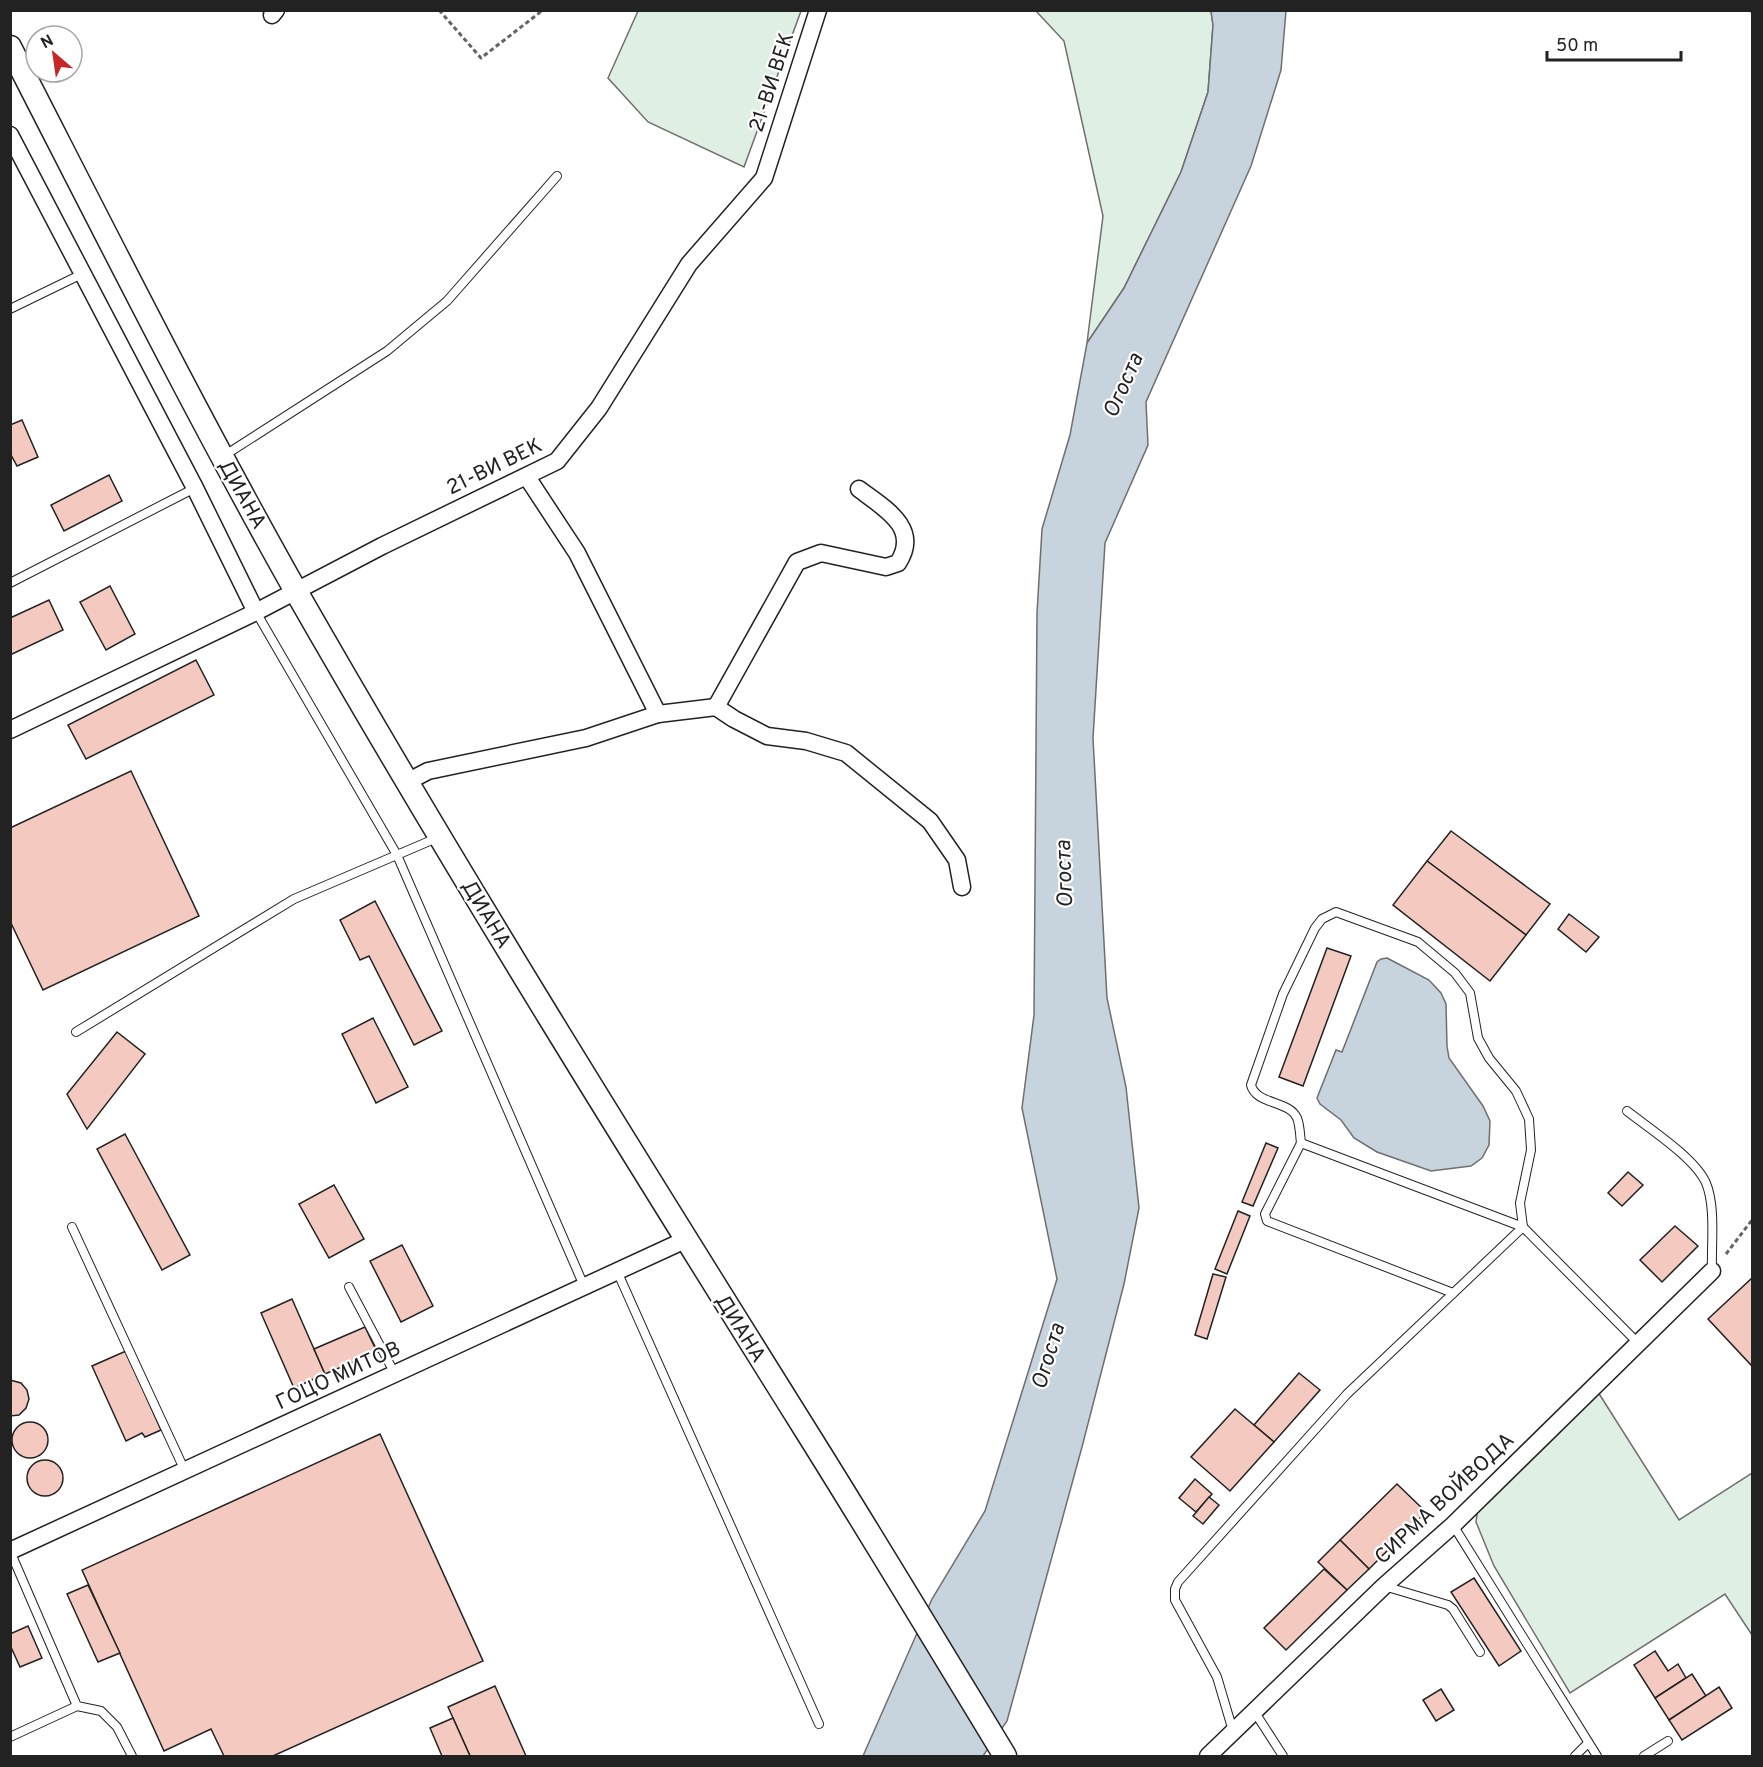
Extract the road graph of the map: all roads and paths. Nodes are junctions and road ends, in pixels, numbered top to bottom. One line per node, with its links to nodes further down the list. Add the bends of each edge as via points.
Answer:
1 (439, 10): 2 (path, via 481,58)
2 (543, 10)
3 (818, 10): 10 (street, 21-ВИ ВЕК, via 764,178 689,264 598,408 557,461)
4 (10, 47): 9 (main road, ДИАНА)
5 (10, 135): 7 (street, ДИАНА)
6 (557, 176): 9 (lane, via 447,301 387,351)
7 (82, 274): 8 (lane); 11 (street, ДИАНА)
8 (10, 309)
9 (222, 457): 14 (main road, ДИАНА)
10 (527, 477): 14 (street, 21-ВИ ВЕК); 17 (street, via 577,553)
11 (195, 488): 13 (lane); 15 (street, ДИАНА)
12 (859, 489): 16 (street, via 901,525 907,537 906,552 898,563 886,567 821,553 797,562)
13 (10, 582)
14 (297, 591): 15 (street, 21-ВИ ВЕК); 19 (main road, ДИАНА)
15 (256, 612): 18 (street, 21-ВИ ВЕК); 21 (lane)
16 (716, 707): 17 (street); 22 (street, via 767,736 806,741 846,753 930,820 957,860)
17 (658, 714): 19 (street, via 586,738 428,771)
18 (10, 730)
19 (407, 782): 20 (main road, ДИАНА)
20 (440, 836): 21 (lane); 29 (main road, ДИАНА)
21 (397, 855): 23 (lane, via 294,899); 33 (lane)
22 (962, 887)
23 (76, 1032)
24 (1628, 1111): 31 (lane, via 1695,1166 1706,1184 1711,1204)
25 (1300, 1143): 28 (lane); 28 (lane, via 1298,1120 1291,1110 1258,1096 1251,1085 1283,994 1315,928 1328,914 1344,913 1418,942 1455,973 1470,993 1478,1038 1516,1091 1529,1119 1531,1150 1520,1203); 34 (lane, via 1265,1214 1267,1221)
26 (1752, 1220): 31 (path)
27 (72, 1227): 37 (lane)
28 (1523, 1227): 34 (lane); 35 (lane)
29 (685, 1240): 30 (street, ГОЦО МИТОВ); 50 (main road, ДИАНА)
30 (617, 1271): 33 (street, ГОЦО МИТОВ); 44 (lane)
31 (1712, 1271): 35 (street, СИРМА ВОЙВОДА)
32 (349, 1287): 36 (lane)
33 (584, 1287): 36 (street, ГОЦО МИТОВ)
34 (1453, 1293): 45 (lane, via 1347,1394 1178,1582 1175,1600 1217,1677)
35 (1637, 1342): 38 (street, СИРМА ВОЙВОДА)
36 (395, 1374): 37 (street, ГОЦО МИТОВ)
37 (186, 1471): 39 (street, ГОЦО МИТОВ)
38 (1453, 1525): 40 (street, СИРМА ВОЙВОДА); 48 (lane)
39 (10, 1551): 42 (lane)
40 (1384, 1586): 41 (lane, via 1448,1605); 43 (street, СИРМА ВОЙВОДА)
41 (1480, 1652)
42 (77, 1706): 46 (lane); 49 (lane, via 100,1711 117,1726)
43 (1254, 1711): 45 (street, СИРМА ВОЙВОДА); 52 (lane)
44 (819, 1724)
45 (1233, 1731): 51 (street, СИРМА ВОЙВОДА)
46 (10, 1737)
47 (1668, 1741): 55 (lane)
48 (1588, 1743): 53 (lane); 54 (lane)
49 (132, 1756)
50 (1005, 1756)
51 (1208, 1756)
52 (1283, 1756)
53 (1575, 1756)
54 (1597, 1756)
55 (1644, 1756)

